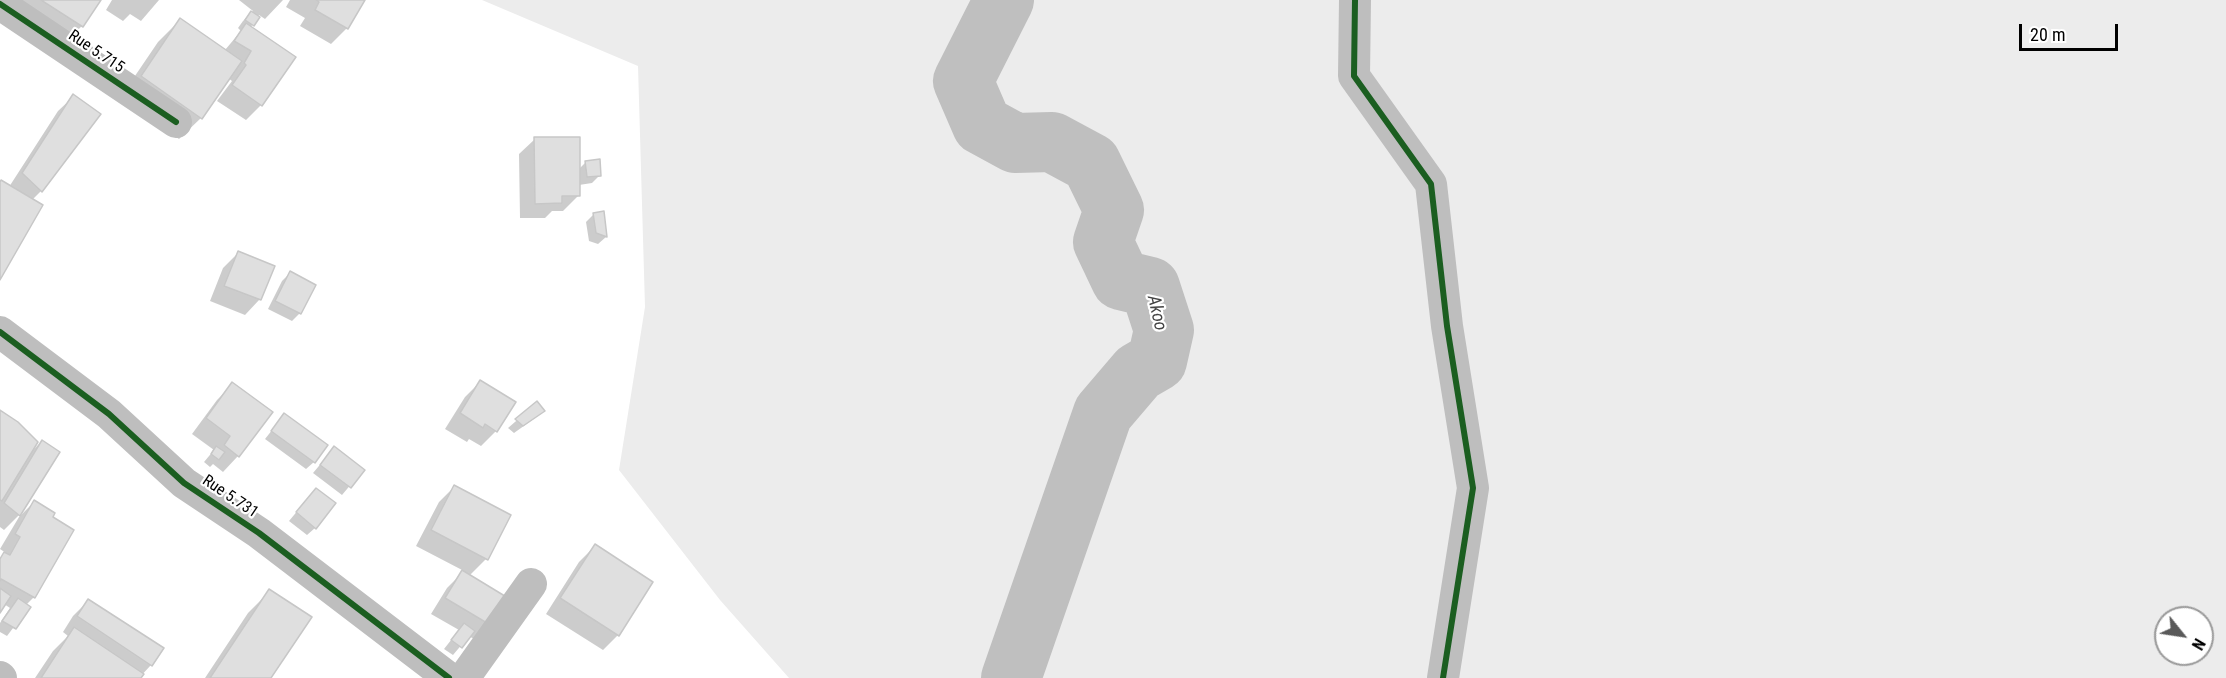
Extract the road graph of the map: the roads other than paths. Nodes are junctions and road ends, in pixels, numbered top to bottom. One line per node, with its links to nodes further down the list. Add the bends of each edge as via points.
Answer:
1 (1355, 0): 8 (street, via 1354,76 1431,184 1447,326 1473,488)
2 (0, 4): 3 (street, Rue 5.715)
3 (176, 122)
4 (0, 332): 6 (street, Rue 5.731, via 108,414 184,483 259,533)
5 (531, 584): 7 (street)
6 (449, 678)
7 (464, 678)
8 (1443, 678)

